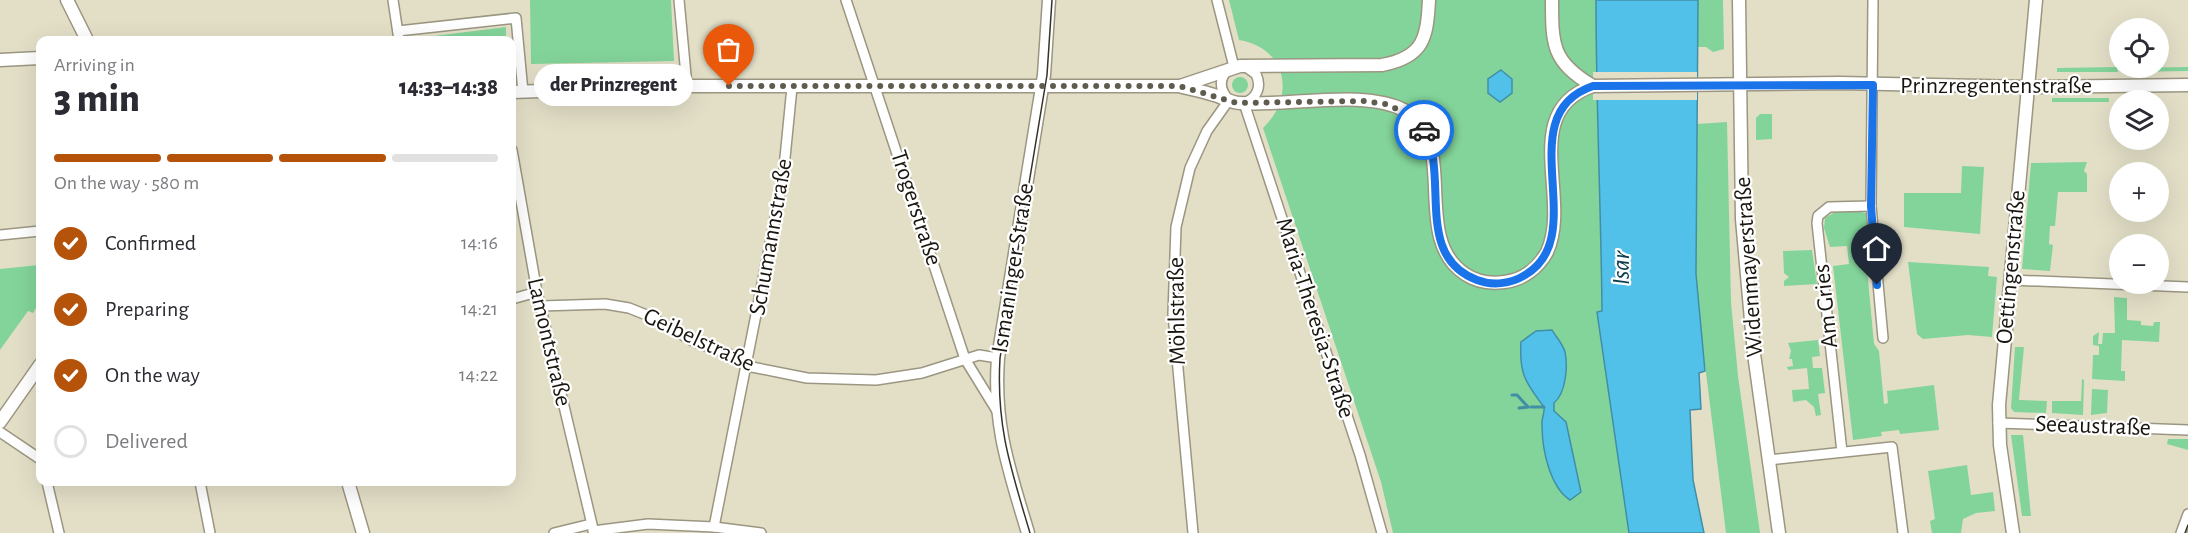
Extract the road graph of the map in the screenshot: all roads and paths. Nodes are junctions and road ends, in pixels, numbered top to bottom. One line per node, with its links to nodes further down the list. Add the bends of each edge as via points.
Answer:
1 (67, 0): 13 (main road)
2 (393, 0): 12 (street)
3 (679, 0): 20 (street)
4 (846, 0): 24 (street, Trogerstraße)
5 (1049, 0): 25 (main road, Ismaninger Straße)
6 (1217, 0): 16 (street)
7 (1429, 0): 16 (main road, via 1423,42 1409,57 1396,63)
8 (1552, 0): 22 (main road, via 1555,51 1572,73)
9 (1739, 0): 17 (main road, Widenmayerstraße)
10 (1873, 0): 18 (street)
11 (2036, 0): 26 (main road, Oettingenstraße)
12 (399, 35): 27 (street, via 516,18)
13 (85, 36)
14 (36, 58): 15 (main road)
15 (0, 60)
16 (1236, 67): 21 (main road); 28 (street, via 1221,82); 29 (street, via 1256,74 1259,84 1254,97)
17 (1741, 85): 18 (main road, Prinzregentenstraße); 22 (main road, Prinzregentenstraße); 51 (main road, Widenmayerstraße, via 1742,219 1754,354)
18 (1873, 85): 26 (main road, Prinzregentenstraße); 31 (street)
19 (2188, 85): 26 (main road, Prinzregentenstraße)
20 (687, 86): 23 (main road); 27 (main road)
21 (1179, 86): 25 (main road); 28 (main road)
22 (1593, 86): 29 (main road, via 1579,90 1567,100 1555,123 1553,224 1547,250 1530,273 1520,279 1493,283 1476,280 1459,270 1442,249 1430,143 1412,115 1397,107 1363,101)
23 (792, 87): 24 (main road); 42 (street, Schumannstraße, via 783,178)
24 (877, 87): 25 (main road); 41 (street, Trogerstraße)
25 (1042, 87): 40 (main road, Ismaninger Straße)
26 (2027, 87): 34 (main road, Oettingenstraße)
27 (517, 92)
28 (1228, 99): 29 (main road); 64 (street, Möhlstraße, via 1207,130 1190,168 1176,227 1173,314)
29 (1244, 103): 65 (street, Maria-Theresia-Straße)
30 (516, 173): 36 (street, Lamontstraße)
31 (1871, 206): 39 (street); 49 (street, Am Gries, via 1829,207 1818,216 1817,223)
32 (36, 231): 33 (street)
33 (0, 235)
34 (2010, 280): 35 (street); 46 (main road, Oettingenstraße)
35 (2188, 287)
36 (537, 292): 37 (street); 38 (street, Lamontstraße)
37 (516, 298)
38 (541, 306): 42 (street, Geibelstraße, via 605,304 629,308 739,358); 57 (street, Lamontstraße)
39 (1882, 338)
40 (998, 358): 41 (street, Geibelstraße, via 979,355); 44 (main road, Ismaninger Straße)
41 (965, 359): 42 (street, Geibelstraße, via 922,373 876,380 807,378); 44 (street, Trogerstraße)
42 (747, 366): 56 (street, Schumannstraße)
43 (36, 371): 45 (main road)
44 (996, 411): 63 (main road, Ismaninger Straße)
45 (0, 422)
46 (1998, 423): 47 (street, Seeaustraße); 68 (main road, Oettingenstraße)
47 (2188, 430)
48 (0, 432): 50 (street)
49 (1842, 452): 51 (street); 67 (street, via 1892,447)
50 (36, 456)
51 (1769, 460): 66 (main road, Widenmayerstraße)
52 (48, 486): 58 (street)
53 (201, 486): 59 (street)
54 (349, 486): 60 (main road)
55 (2188, 514): 69 (street)
56 (714, 527): 57 (street, via 648,524); 62 (street)
57 (593, 529): 61 (street)
58 (59, 533)
59 (210, 533)
60 (363, 533)
61 (554, 533)
62 (761, 533)
63 (1028, 533)
64 (1193, 533)
65 (1382, 533)
66 (1779, 533)
67 (1904, 533)
68 (2013, 533)
69 (2181, 533)

